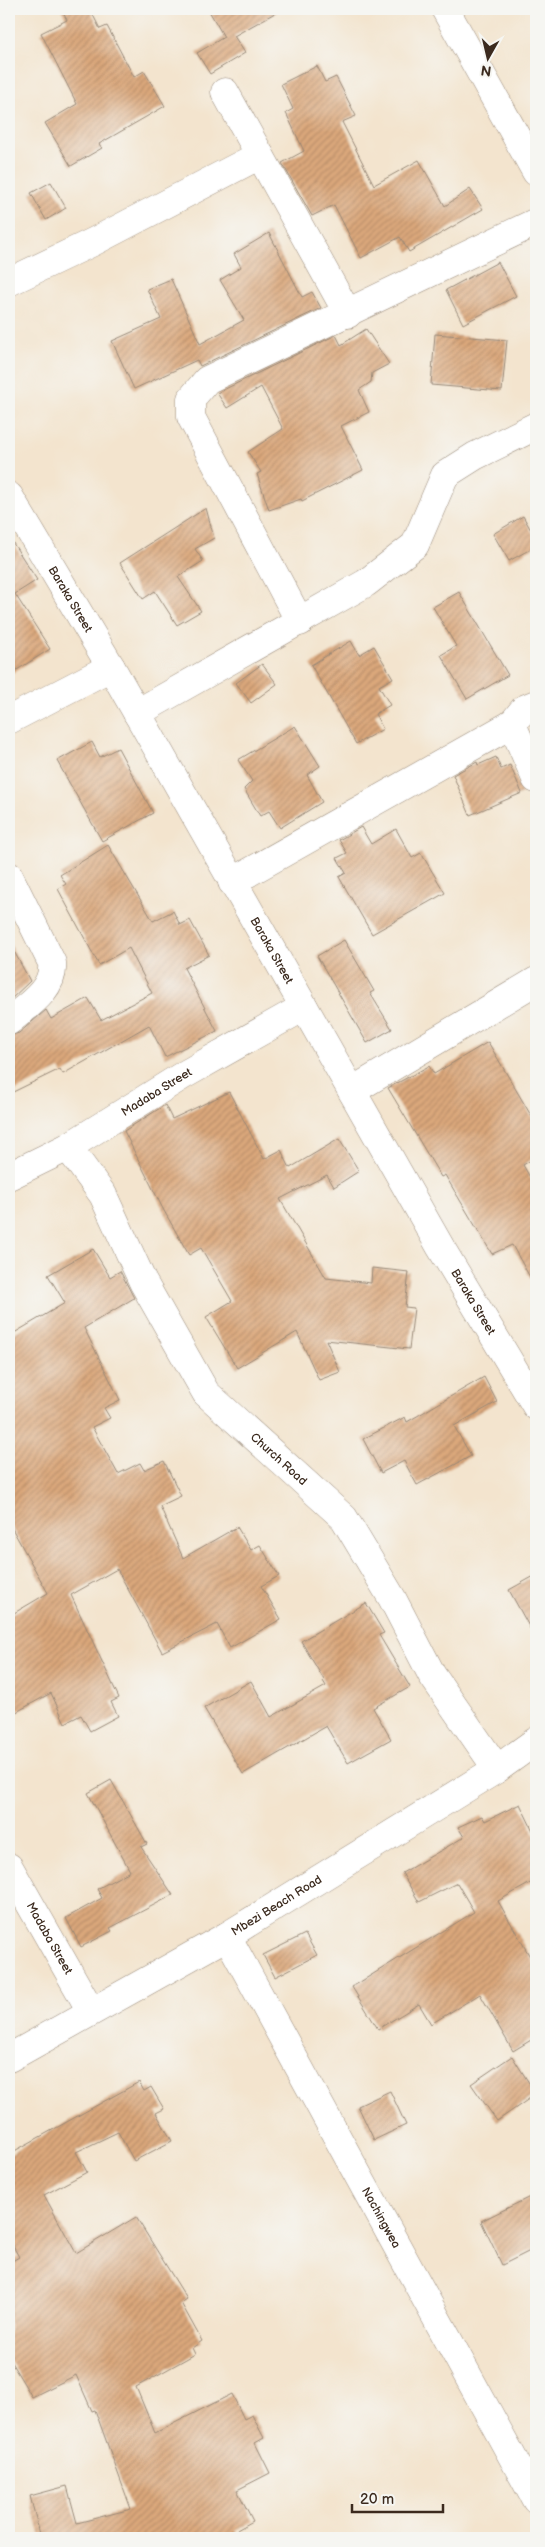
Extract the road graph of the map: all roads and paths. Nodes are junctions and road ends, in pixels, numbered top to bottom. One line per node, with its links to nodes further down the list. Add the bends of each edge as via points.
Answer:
1 (445, 9): 4 (street)
2 (225, 92): 3 (street)
3 (260, 155): 6 (street); 7 (street)
4 (536, 172)
5 (536, 222): 7 (street)
6 (9, 282)
7 (348, 314): 10 (street, via 207,380 191,400 191,417)
8 (536, 426): 10 (street, via 475,456 446,475 415,545 366,583)
9 (9, 496): 11 (street, Baraka Street)
10 (300, 622): 13 (street)
11 (111, 667): 13 (street, Baraka Street); 14 (street)
12 (536, 704): 15 (street, via 524,710)
13 (136, 713): 18 (street, Baraka Street)
14 (9, 720)
15 (512, 724): 16 (street); 18 (street)
16 (536, 779)
17 (9, 876): 21 (street, via 53,971 48,986)
18 (232, 882): 20 (street, Baraka Street)
19 (536, 981): 22 (street)
20 (304, 1007): 22 (street, Baraka Street); 23 (street, Madaba Street, via 182,1076)
21 (9, 1021)
22 (352, 1091): 25 (street, Baraka Street)
23 (68, 1147): 24 (street, Madaba Street); 27 (street, Church Road, via 103,1195 143,1282 206,1393 344,1518 392,1598 432,1675)
24 (9, 1176)
25 (536, 1406)
26 (535, 1744): 27 (street, Mbezi Beach Road)
27 (497, 1769): 29 (street, Mbezi Beach Road)
28 (9, 1867): 30 (street, Madaba Street)
29 (227, 1936): 30 (street, Mbezi Beach Road); 32 (street, Nachingwea)
30 (91, 2011): 31 (street, Mbezi Beach Road)
31 (9, 2058)
32 (536, 2500)

